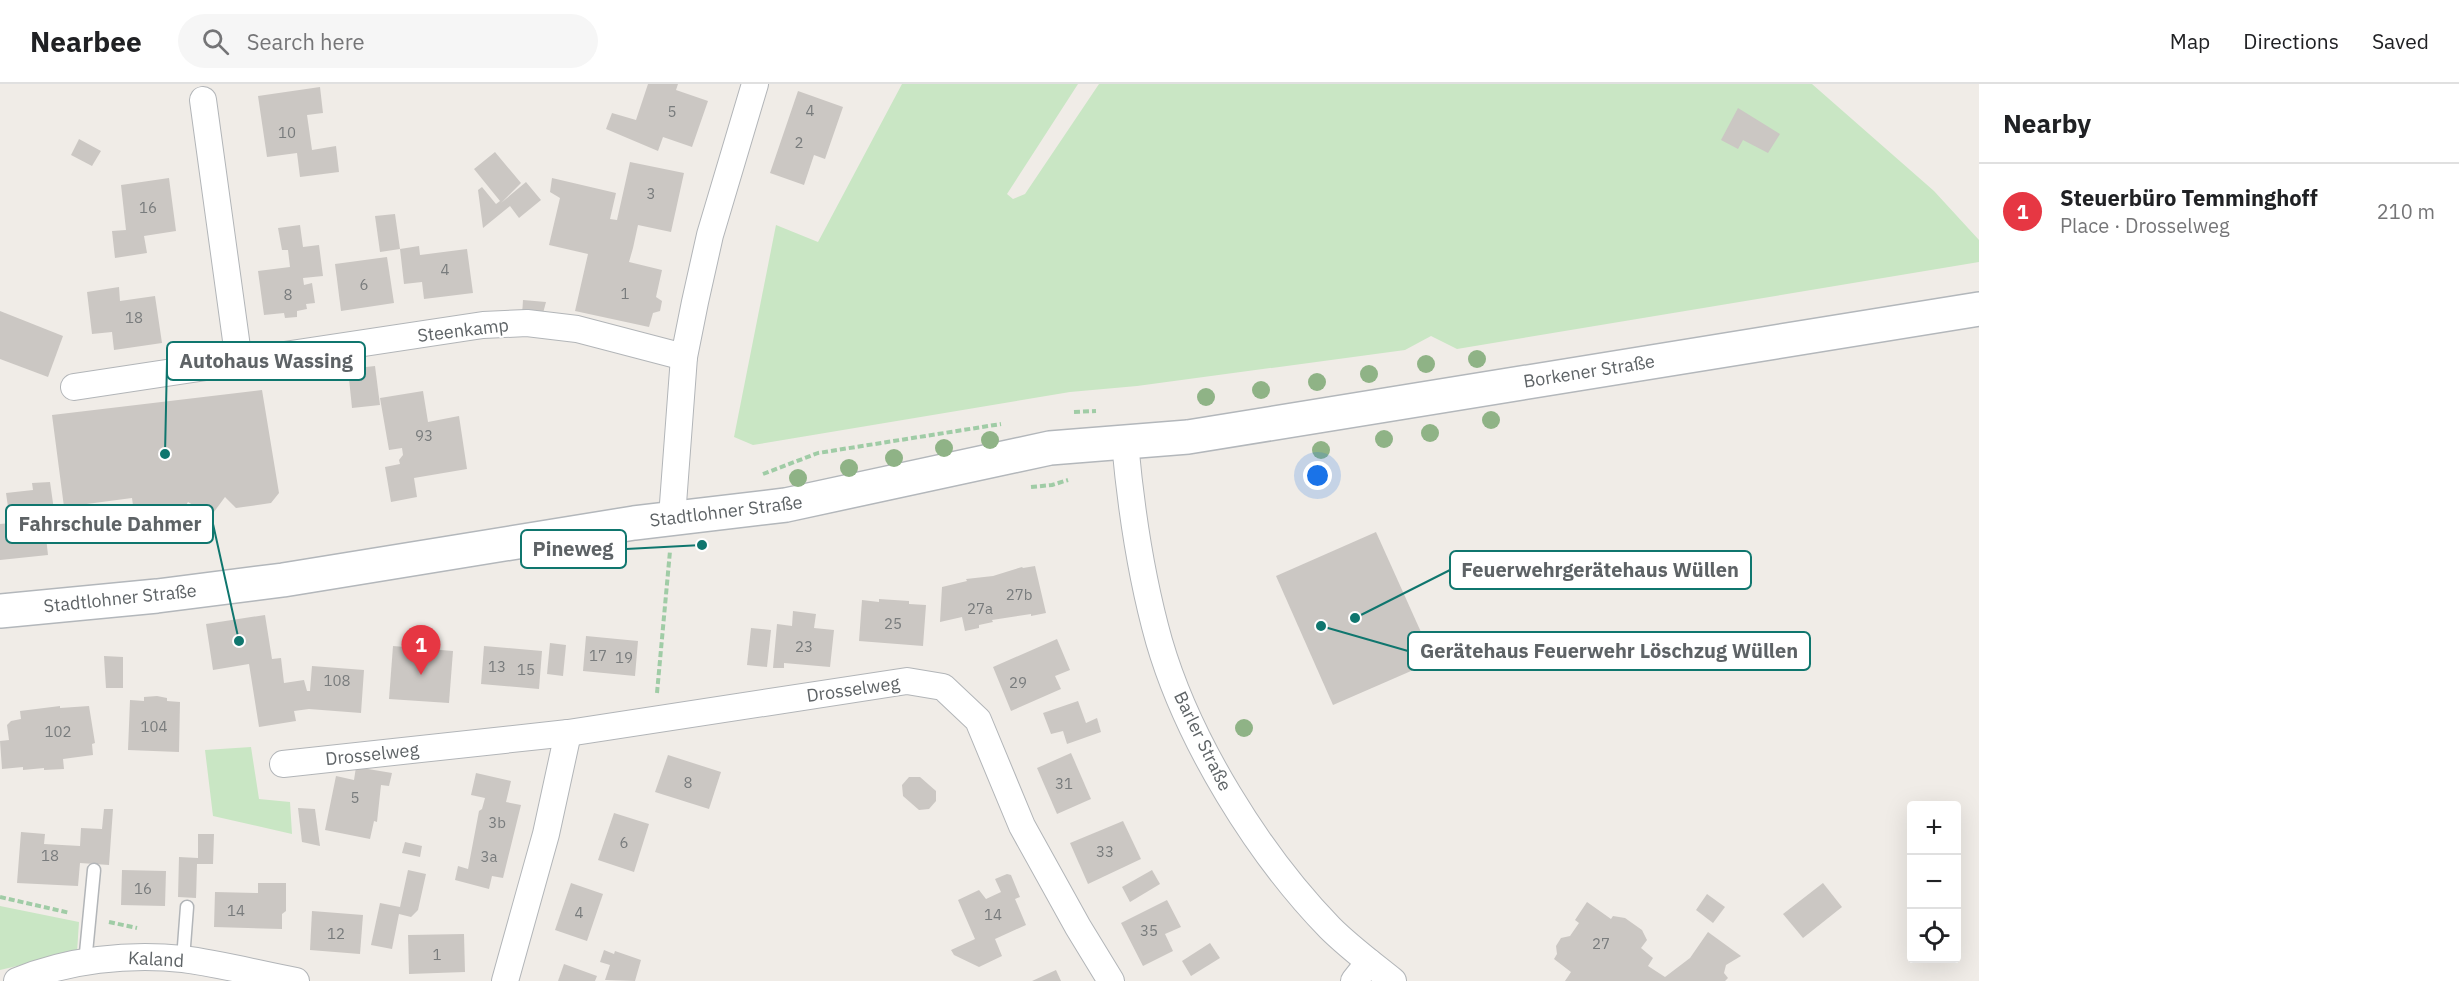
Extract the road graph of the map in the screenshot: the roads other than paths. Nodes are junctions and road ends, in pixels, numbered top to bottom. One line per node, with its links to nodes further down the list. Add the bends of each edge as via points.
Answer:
1 (750, 87): 4 (street, via 710,235)
2 (203, 100): 5 (street)
3 (1979, 309): 7 (main road, Borkener Straße)
4 (684, 357): 5 (street, Steenkamp, via 577,329 527,323 483,325); 9 (street)
5 (239, 362): 6 (street, Steenkamp)
6 (74, 387)
7 (1200, 435): 8 (main road, Stadtlohner Straße)
8 (1125, 443): 9 (main road, Stadtlohner Straße, via 1050,448 786,505); 17 (street, Barler Straße, via 1140,551 1159,642 1179,695 1231,798 1264,850 1331,928)
9 (672, 517): 10 (main road, Stadtlohner Straße, via 283,579 157,596)
10 (0, 610)
11 (568, 733): 12 (street, Drosselweg); 20 (street, via 546,834); 21 (street, Drosselweg, via 907,681 942,687 978,720 1022,826)
12 (283, 764)
13 (94, 870): 16 (lane)
14 (187, 907): 15 (lane)
15 (183, 959): 16 (street, Kaland, via 120,957); 19 (street, Kaland)
16 (85, 963): 18 (street, Kaland, via 42,971)
17 (1361, 972): 22 (street, Barler Straße)
18 (16, 981)
19 (296, 981)
20 (505, 981)
21 (1111, 981)
22 (1393, 981)

